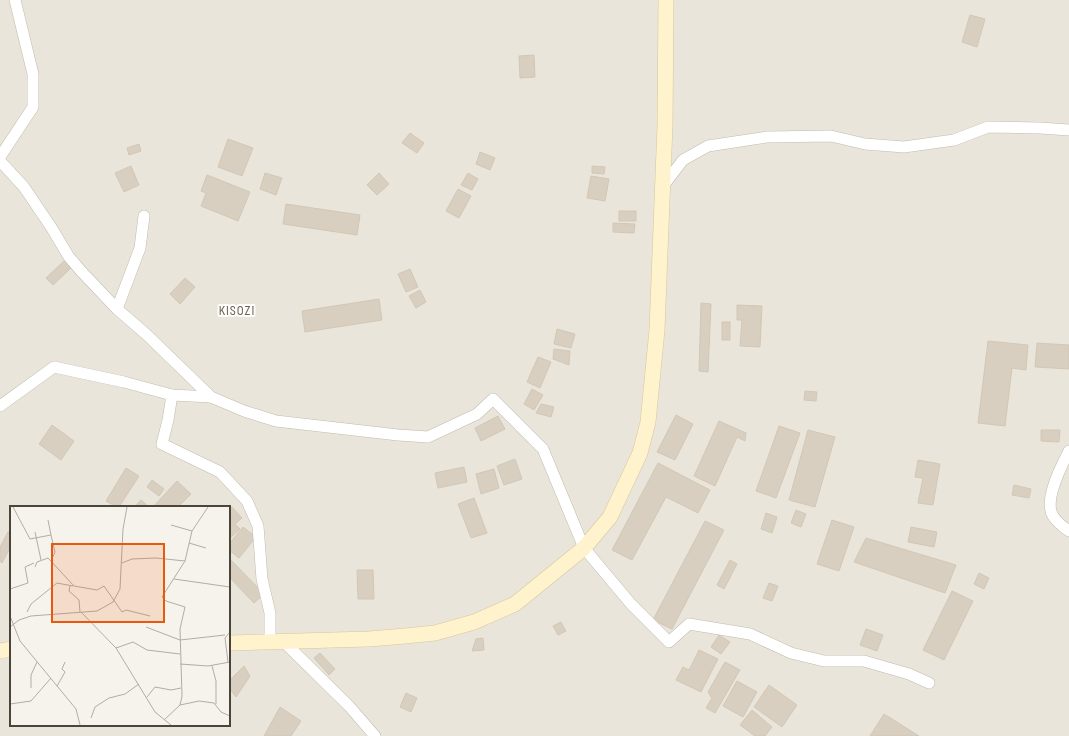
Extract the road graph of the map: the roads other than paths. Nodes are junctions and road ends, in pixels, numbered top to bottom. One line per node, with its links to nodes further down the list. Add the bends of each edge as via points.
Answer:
1 (15, 0): 4 (street, via 33,74 33,107)
2 (666, 0): 6 (street)
3 (1069, 130): 6 (street, via 988,127 954,140 904,147 865,144 831,136 767,136 708,146 683,160)
4 (0, 158)
5 (0, 162): 8 (street, via 24,187 69,257)
6 (663, 186): 14 (street, via 657,330 648,422 640,453 610,517)
7 (144, 216): 8 (street, via 140,248)
8 (117, 309): 10 (street)
9 (172, 394): 10 (street); 11 (street, via 54,367); 15 (street, via 162,444 220,472 247,501 258,526 262,579)
10 (212, 397): 14 (street, via 276,421 428,436 478,414 493,399 542,449)
11 (0, 406)
12 (1069, 451): 13 (street, via 1056,476 1050,503 1052,515)
13 (1069, 530)
14 (584, 548): 15 (street, via 515,604 474,622 435,633 406,636); 19 (street, via 631,604 669,642 689,624 710,627 750,634 791,653 824,661 864,661 909,674)
15 (277, 642): 16 (street); 20 (street, via 349,706)
16 (230, 643)
17 (10, 649): 18 (street)
18 (0, 651)
19 (929, 683)
20 (375, 736)

